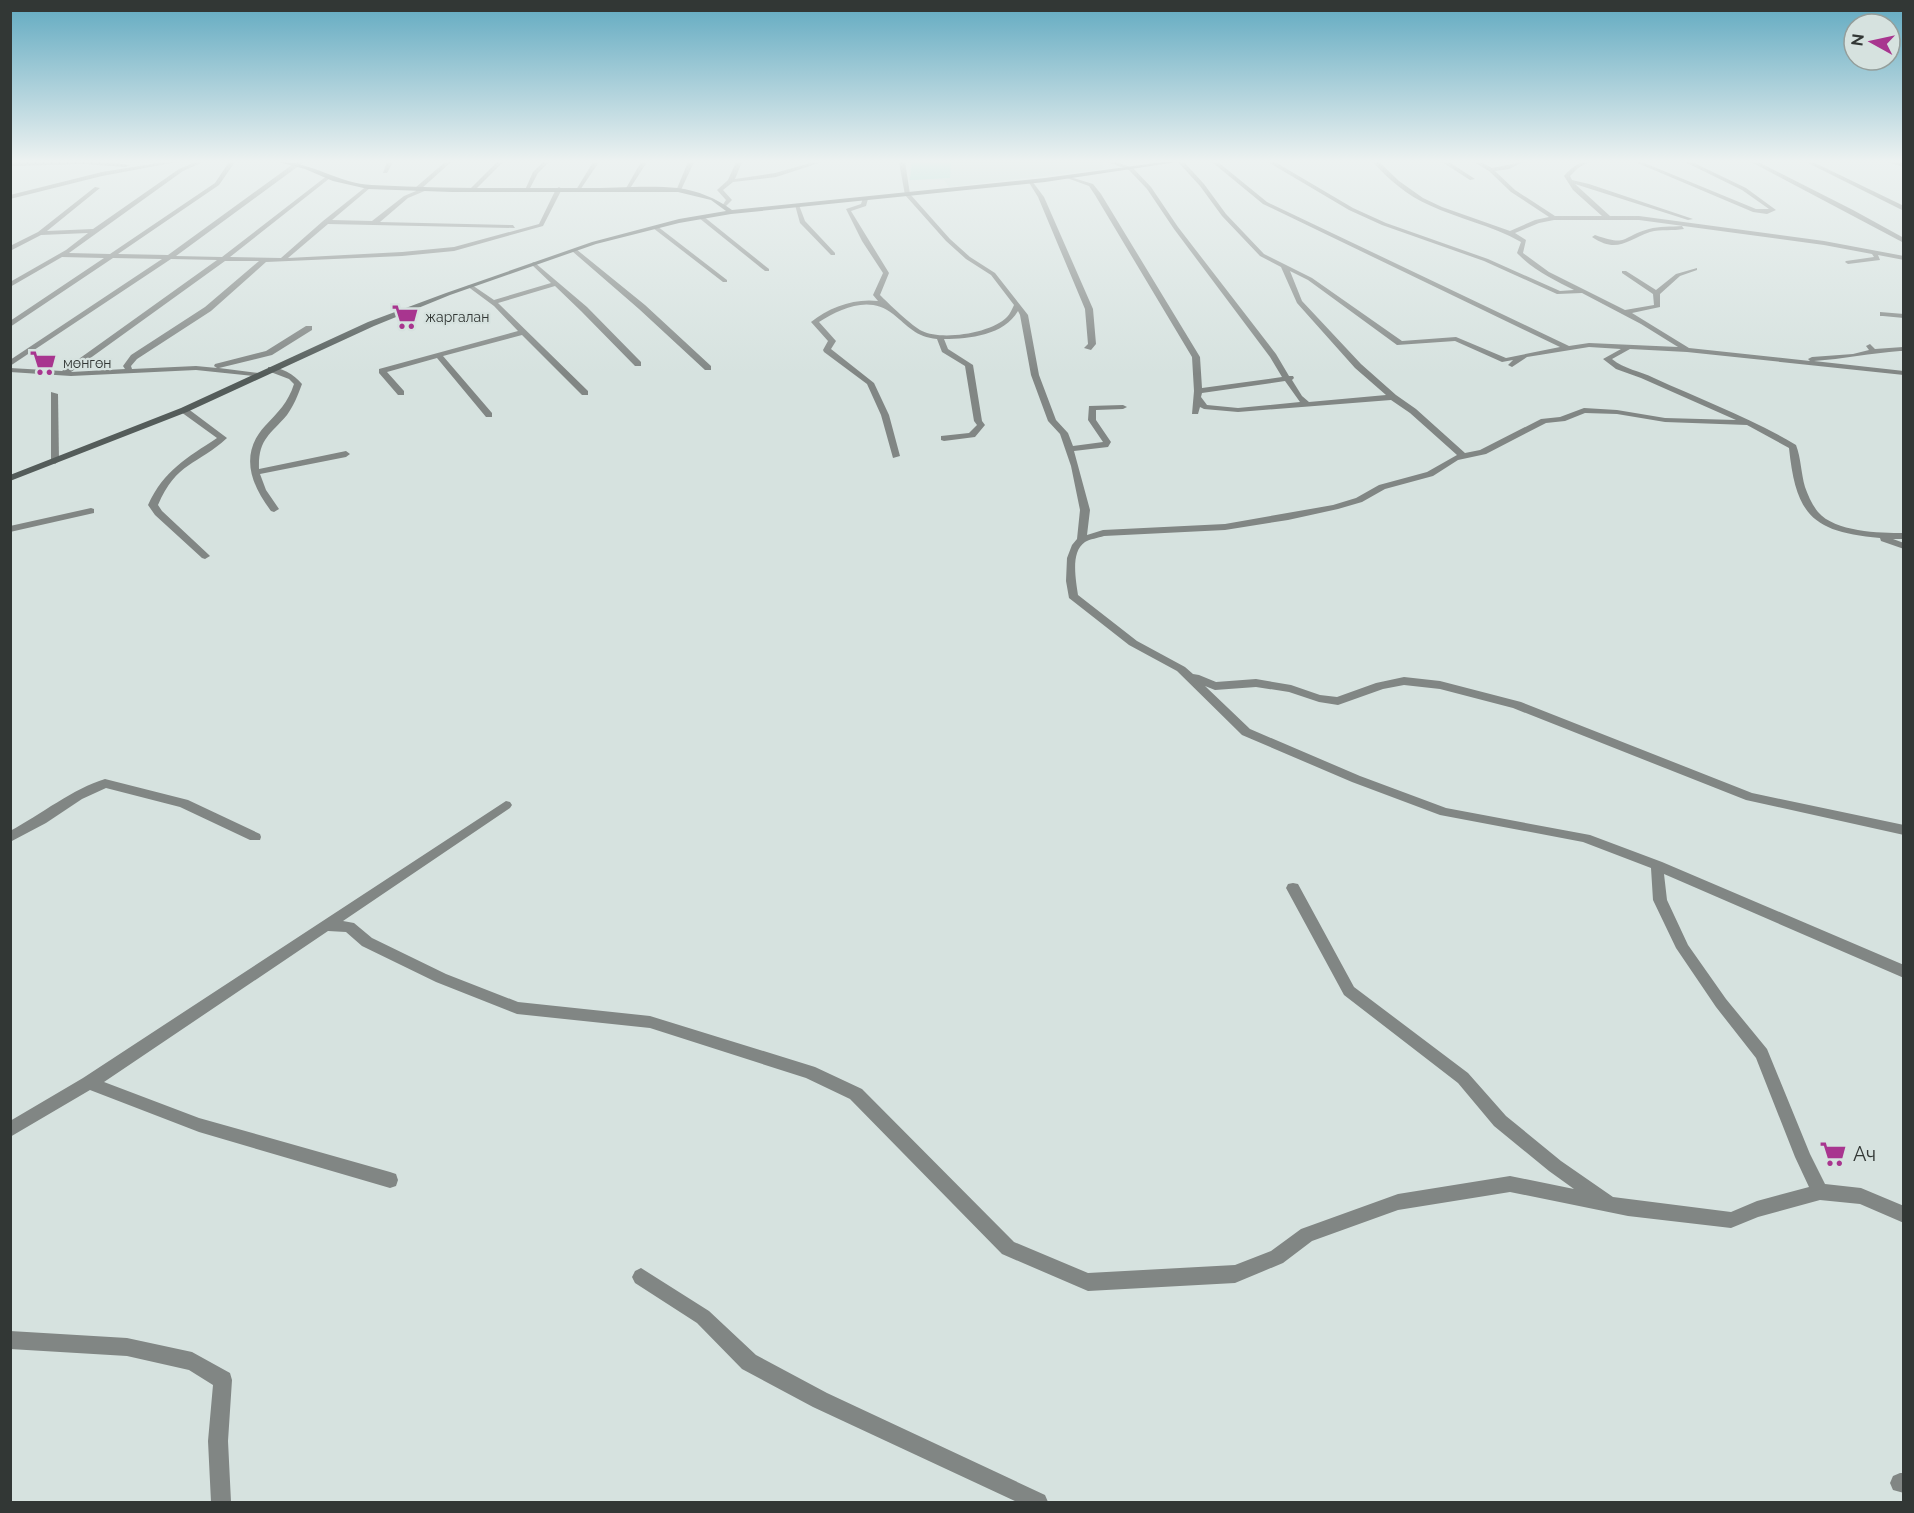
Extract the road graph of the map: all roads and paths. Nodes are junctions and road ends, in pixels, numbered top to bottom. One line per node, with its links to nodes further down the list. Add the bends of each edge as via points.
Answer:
1 (40, 233): 2 (street); 26 (street)
2 (51, 233)
3 (93, 233): 33 (street)
4 (146, 233): 34 (street)
5 (203, 233): 35 (street)
6 (260, 233): 37 (street)
7 (313, 233): 39 (street)
8 (513, 233): 39 (street, via 454,249)
9 (635, 233): 30 (main road)
10 (662, 233): 46 (street)
11 (720, 233): 44 (street)
12 (812, 233): 32 (street)
13 (861, 233): 53 (street, via 886,273 876,295)
14 (941, 233): 54 (street, via 993,274)
15 (1057, 233): 62 (street, via 1089,309 1092,345)
16 (1121, 233): 85 (street, via 1196,357)
17 (1180, 233): 81 (street)
18 (1241, 233): 42 (street, via 1262,255)
19 (1327, 233): 63 (street)
20 (1408, 233): 50 (street, via 1486,260 1559,293)
21 (1510, 233): 50 (street, via 1524,241 1520,253 1527,260)
22 (1647, 233): 27 (street, via 1613,244)
23 (1746, 233): 31 (street)
24 (1889, 233): 28 (street)
25 (10, 237): 26 (street)
26 (31, 237): 29 (street)
27 (1595, 237)
28 (1904, 241)
29 (10, 249)
30 (574, 250): 41 (main road); 73 (street)
31 (1872, 252): 36 (street); 40 (street, via 1878,259)
32 (833, 254)
33 (62, 255): 34 (street); 48 (street)
34 (113, 256): 35 (street); 58 (street)
35 (169, 258): 37 (street); 70 (street)
36 (1904, 258)
37 (224, 259): 38 (street); 78 (street)
38 (264, 260): 39 (street); 77 (street, via 208,309 134,357 127,366)
39 (282, 260)
40 (1848, 262)
41 (534, 264): 47 (street); 49 (main road)
42 (1284, 266): 67 (street, via 1310,279 1400,343 1456,339 1505,360); 86 (street, via 1299,302 1358,366)
43 (1695, 269): 51 (street, via 1678,275)
44 (767, 270)
45 (1624, 272): 51 (street)
46 (726, 281)
47 (555, 284): 52 (street); 71 (street)
48 (10, 285)
49 (471, 286): 52 (street); 75 (main road, via 371,324)
50 (1584, 291): 55 (street)
51 (1656, 293): 55 (street, via 1658,306)
52 (492, 303): 60 (street)
53 (885, 305): 61 (street, via 920,333); 96 (street, via 871,303 832,309 815,322 832,341 827,350 870,383 885,416)
54 (1018, 305): 61 (street, via 1008,321 990,329); 94 (street, via 1024,315 1035,375 1052,421 1064,433)
55 (1624, 312): 66 (street)
56 (1883, 314): 57 (street)
57 (1904, 316)
58 (10, 325)
59 (309, 328): 74 (street, via 268,353)
60 (523, 332): 68 (street); 83 (street)
61 (940, 338): 93 (street, via 945,351 969,365 981,425 972,435)
62 (1088, 348)
63 (1568, 348): 64 (street, via 1589,345); 67 (street)
64 (1628, 349): 66 (street); 92 (street, via 1607,359)
65 (1900, 349): 69 (street, via 1872,349 1853,356)
66 (1687, 350): 69 (street)
67 (1525, 355): 72 (street)
68 (439, 356): 82 (street, via 382,371); 91 (street)
69 (1787, 362): 79 (street)
70 (10, 364)
71 (638, 364)
72 (1512, 365)
73 (708, 368)
74 (208, 369): 77 (street); 80 (street)
75 (271, 369): 80 (main road); 99 (street, via 292,377 298,384 292,401 267,429 255,455)
76 (10, 370): 78 (street)
77 (130, 372): 78 (street)
78 (64, 373)
79 (1904, 373)
80 (259, 375): 89 (main road)
81 (1290, 378): 85 (street); 87 (street, via 1299,398)
82 (400, 393)
83 (585, 393)
84 (54, 394): 98 (street)
85 (1198, 395): 87 (street, via 1204,407 1214,409); 90 (street)
86 (1393, 397): 87 (street); 97 (street)
87 (1308, 405)
88 (1123, 407): 94 (street, via 1092,408 1092,420 1107,442 1105,445)
89 (184, 410): 98 (main road); 108 (street, via 224,438 171,473 159,488 153,505)
90 (1195, 412)
91 (489, 415)
92 (1749, 423): 97 (street, via 1665,420 1584,410 1544,421 1483,452); 105 (street, via 1793,447 1801,485 1814,516 1842,530)
93 (944, 438)
94 (1069, 449): 106 (street, via 1085,510)
95 (346, 454): 99 (street)
96 (896, 456)
97 (1463, 456): 106 (street, via 1430,474 1382,487 1359,500 1288,517 1225,527 1103,533)
98 (55, 461): 100 (main road)
99 (254, 474): 101 (street)
100 (10, 478)
101 (274, 509)
102 (91, 511): 103 (street)
103 (10, 529)
104 (1904, 536): 105 (street)
105 (1880, 537): 107 (street)
106 (1082, 540): 109 (street, via 1076,544 1070,568 1073,596 1133,643)
107 (1904, 546)
108 (206, 556)
109 (1180, 669): 111 (street, via 1215,686 1256,683 1338,701 1404,681 1440,685 1517,705 1750,797); 114 (street, via 1246,732 1356,779 1444,812 1585,838)
110 (506, 805): 116 (street)
111 (1904, 830)
112 (10, 837): 113 (street, via 105,783 184,803)
113 (255, 837)
114 (1657, 865): 117 (street); 121 (street, via 1660,900 1683,948 1762,1054)
115 (1293, 888): 122 (street, via 1349,991 1463,1077 1509,1129)
116 (327, 925): 118 (street); 122 (street, via 349,927 378,948 517,1008 650,1022 810,1072 856,1094 1008,1248 1088,1282 1235,1274 1278,1257 1307,1235 1398,1202 1510,1184)
117 (1904, 972)
118 (89, 1083): 119 (street); 120 (street, via 199,1125)
119 (10, 1130)
120 (390, 1180)
121 (1820, 1192): 122 (street, via 1731,1220); 123 (street, via 1861,1196)
122 (1610, 1205)
123 (1904, 1215)
124 (641, 1276): 127 (street, via 703,1317 749,1362)
125 (10, 1340): 126 (street, via 127,1347 192,1361 223,1380 218,1441)
126 (221, 1503)
127 (1038, 1503)

